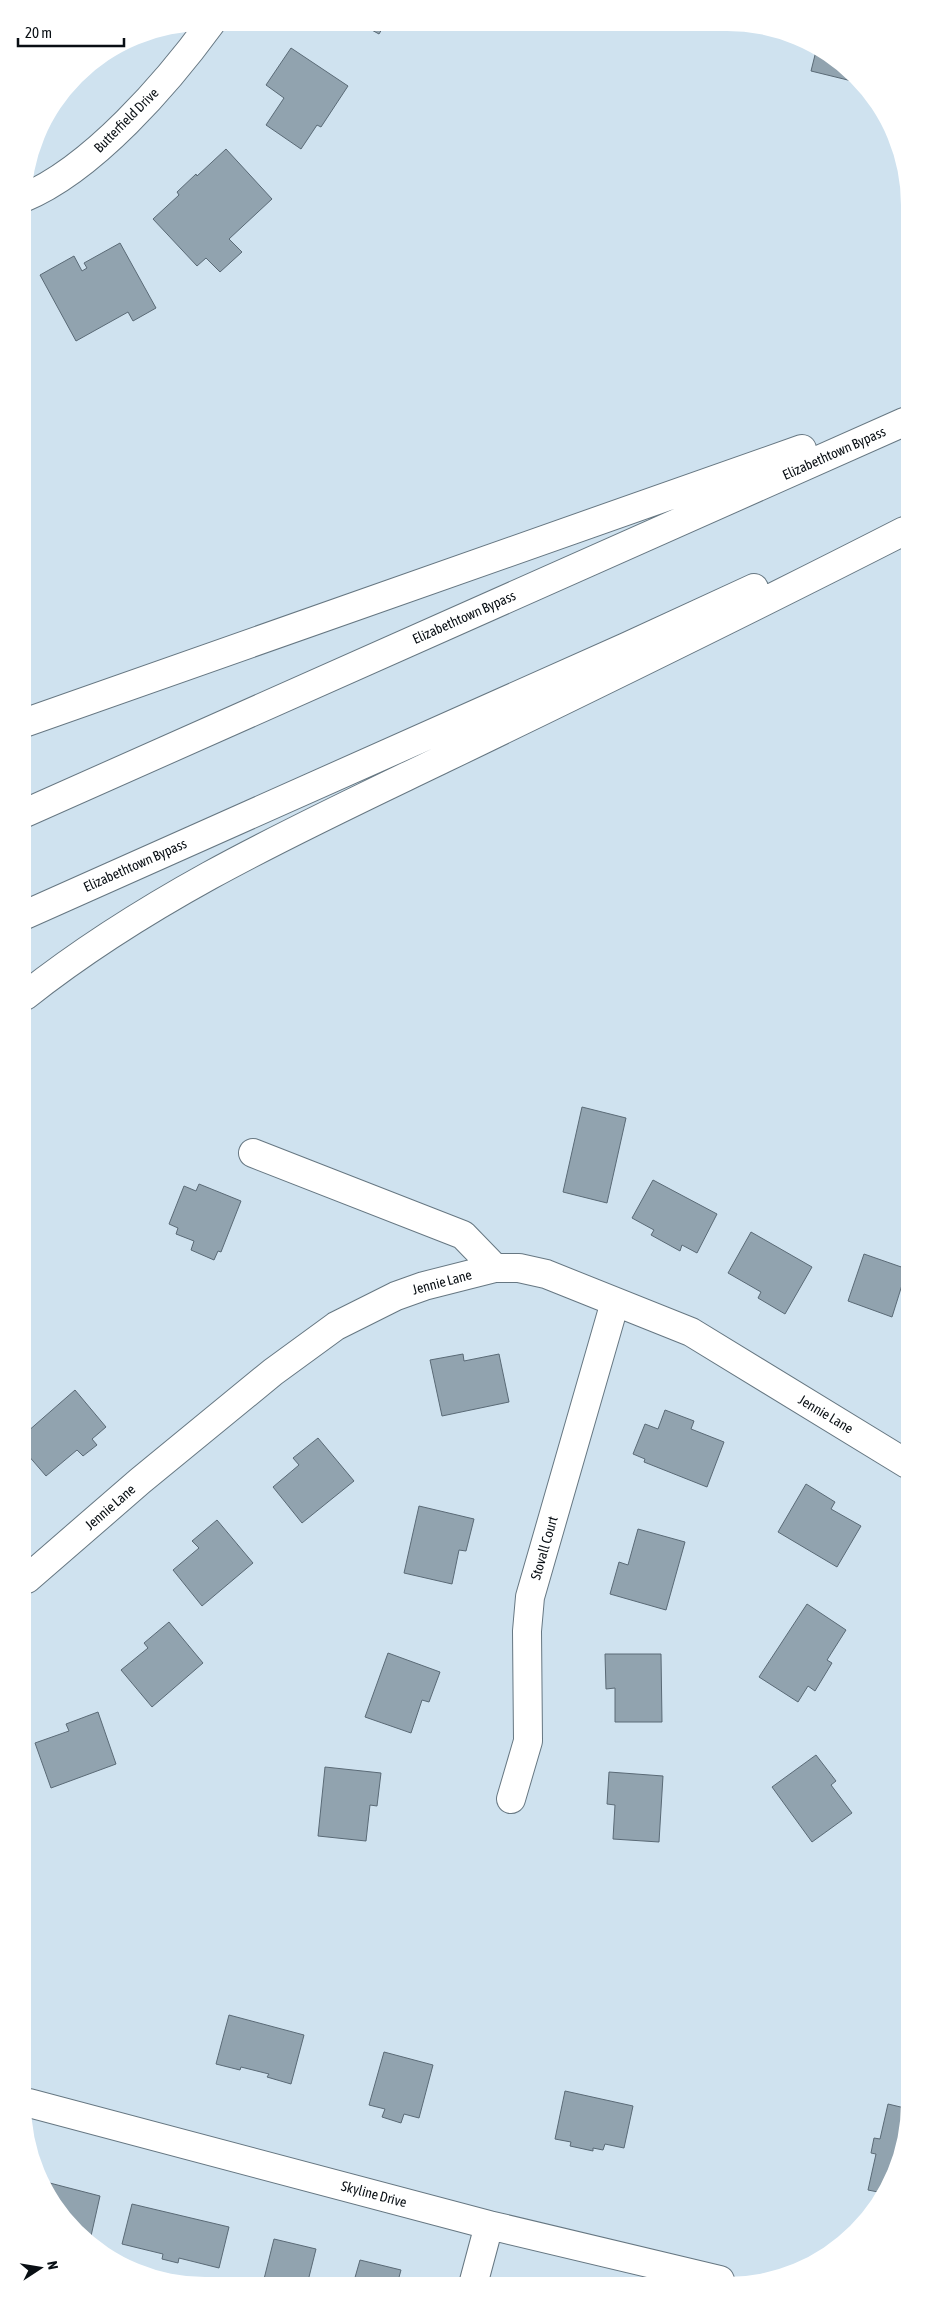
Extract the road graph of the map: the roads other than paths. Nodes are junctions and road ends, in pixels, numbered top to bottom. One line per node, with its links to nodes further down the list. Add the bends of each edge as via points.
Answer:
1 (204, 32): 2 (main road, Butterfield Drive, via 181,65 89,158)
2 (32, 192)
3 (901, 413): 7 (main road)
4 (901, 423): 8 (main road, Elizabethtown Bypass)
5 (901, 527): 9 (main road, Elizabethtown Bypass, via 743,592)
6 (901, 533): 10 (main road, via 715,628 238,858 129,922)
7 (32, 720)
8 (32, 810)
9 (32, 912)
10 (32, 991)
11 (253, 1153): 12 (main road, via 463,1235)
12 (495, 1268): 13 (main road, Jennie Lane, via 519,1268 546,1274); 15 (main road, Jennie Lane, via 396,1296 336,1326 266,1378 140,1481)
13 (615, 1302): 14 (main road, Jennie Lane, via 691,1332); 16 (main road, Stovall Court, via 530,1597 527,1631 528,1741)
14 (900, 1460)
15 (31, 1575)
16 (510, 1799)
17 (31, 2104): 18 (main road, Skyline Drive)
18 (489, 2224): 19 (main road); 20 (main road, Skyline Drive)
19 (475, 2277)
20 (708, 2277)

